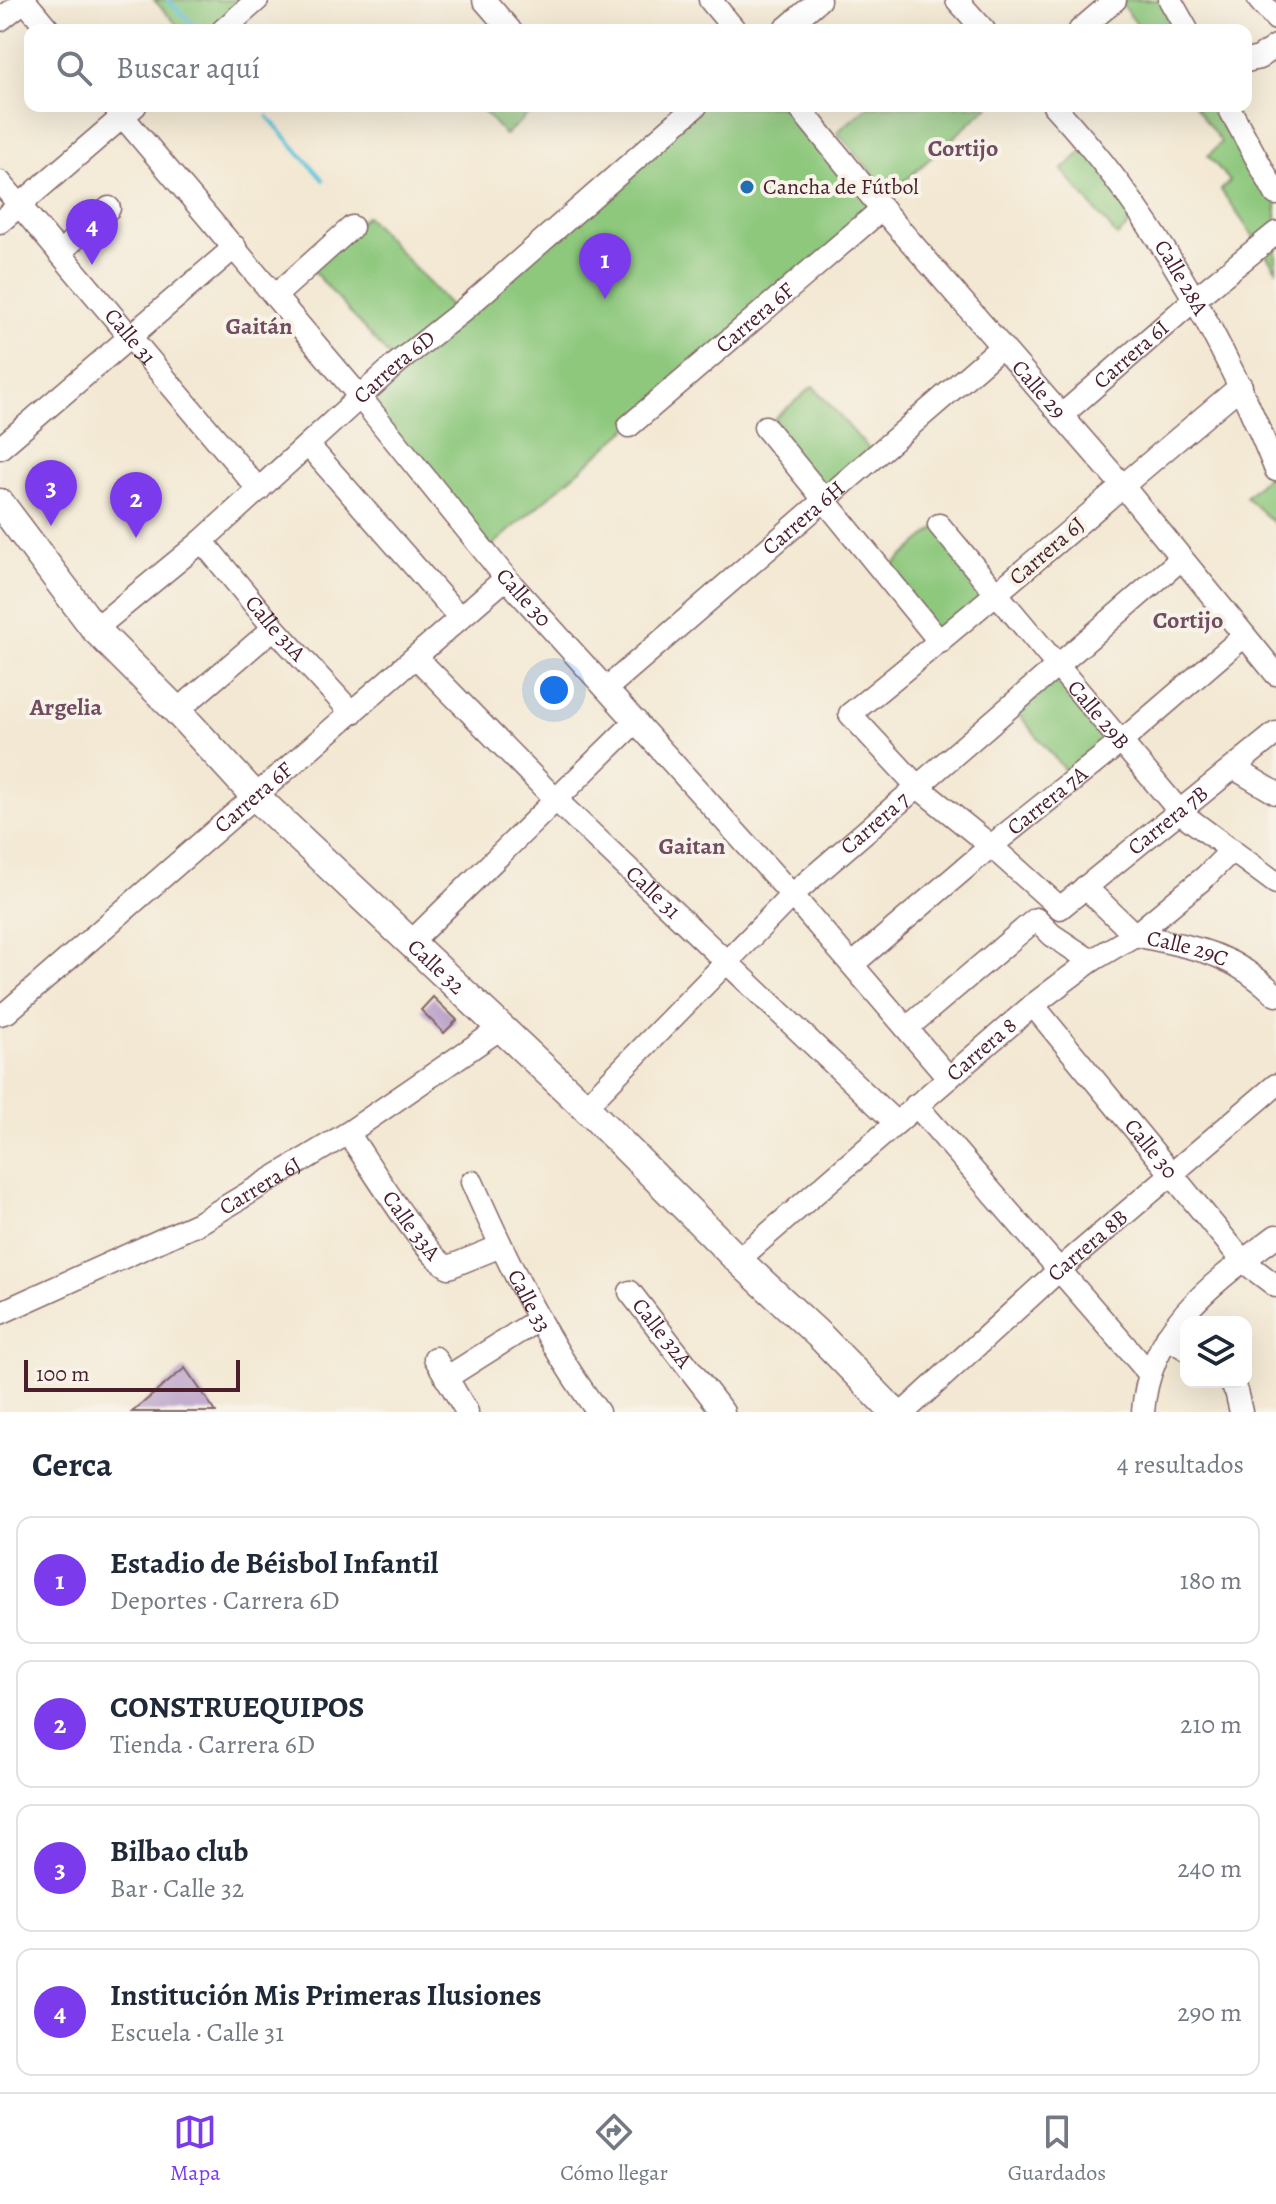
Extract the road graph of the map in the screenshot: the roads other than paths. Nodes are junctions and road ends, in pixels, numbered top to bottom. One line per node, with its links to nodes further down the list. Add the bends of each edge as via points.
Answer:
1 (24, 0): 11 (street); 12 (street)
2 (257, 0): 13 (street)
3 (484, 0): 14 (street)
4 (710, 0): 15 (street)
5 (819, 0): 16 (street)
6 (957, 0): 17 (street)
7 (1115, 0): 18 (street)
8 (1170, 0): 19 (street)
9 (1259, 0): 10 (street)
10 (1276, 19)
11 (0, 20)
12 (44, 24)
13 (230, 24)
14 (505, 24)
15 (730, 24)
16 (791, 24)
17 (979, 24)
18 (1087, 24)
19 (1184, 24)
20 (1276, 46): 21 (street)
21 (1252, 60)
22 (121, 112): 30 (street)
23 (126, 112): 36 (street, Calle 30)
24 (689, 112): 43 (street, Carrera 6D)
25 (803, 112): 32 (street, Calle 29)
26 (1060, 112): 39 (street, Calle 28A, via 1090,145)
27 (1231, 112): 29 (street)
28 (0, 182): 30 (street, Calle 31)
29 (1276, 194)
30 (19, 206): 33 (street); 37 (street, Calle 31)
31 (109, 208): 37 (street)
32 (882, 209): 41 (street, Calle 29); 45 (street, Carrera 6F)
33 (0, 222)
34 (352, 227): 38 (street)
35 (1276, 233): 39 (street, Carrera 6I)
36 (235, 247): 38 (street, Calle 30); 40 (street)
37 (59, 253): 40 (street, Calle 31)
38 (275, 296): 43 (street, Calle 30)
39 (1196, 298): 42 (street, Calle 28A); 44 (street, Carrera 6I)
40 (128, 337): 48 (street); 51 (street, Calle 31)
41 (1000, 348): 44 (street, Calle 29); 52 (street, Carrera 6H)
42 (1241, 386): 49 (street, Calle 28A); 50 (street, Carrera 6J)
43 (360, 397): 47 (street, Carrera 6D); 57 (street, Calle 30)
44 (1062, 415): 50 (street, Calle 29)
45 (629, 426)
46 (765, 427): 52 (street)
47 (308, 445): 51 (street, Carrera 6D); 59 (street)
48 (0, 448)
49 (1276, 470)
50 (1122, 485): 56 (street, Calle 29); 58 (street, Carrera 6J)
51 (259, 490): 55 (street, Carrera 6D)
52 (824, 501): 63 (street); 67 (street, Carrera 6H)
53 (0, 503): 61 (main road, Calle 32)
54 (939, 525): 58 (street, Calle 29B)
55 (202, 541): 60 (street, Calle 31A); 61 (street, Carrera 6D)
56 (1181, 559): 62 (street, Calle 29); 65 (street, Carrera 7)
57 (506, 578): 59 (street, Carrera 6F); 67 (street, Calle 30)
58 (998, 594): 63 (street, Carrera 6J); 65 (street, Calle 29B)
59 (460, 618): 64 (street, Carrera 6F)
60 (274, 628): 68 (street); 69 (street, Calle 31A)
61 (95, 629): 68 (main road, Calle 32)
62 (1244, 636): 66 (street, Calle 29); 72 (street, Carrera 7A)
63 (940, 642): 75 (street, Carrera 6J, via 850,714)
64 (416, 657): 69 (street, Carrera 6F); 77 (street, Calle 31)
65 (1058, 666): 72 (street, Calle 29B); 75 (street, Carrera 7)
66 (1276, 674)
67 (607, 688): 70 (street, Calle 30)
68 (177, 711): 76 (main road, Calle 32)
69 (352, 713): 76 (street, Carrera 6F)
70 (636, 721): 77 (street); 83 (street, Calle 30)
71 (1276, 733): 73 (street, Carrera 7B)
72 (1122, 741): 78 (street, Calle 29B); 79 (street, Carrera 7A)
73 (1234, 768): 74 (street); 78 (street, Carrera 7B)
74 (1276, 793)
75 (909, 794): 79 (street); 83 (street, Carrera 7)
76 (255, 796): 85 (main road, Calle 32); 91 (street, Carrera 6F)
77 (556, 800): 85 (street); 86 (street, Calle 31)
78 (1181, 813): 80 (street, Calle 29B); 82 (street, Carrera 7B)
79 (991, 846): 82 (street, Carrera 7B, via 1060,908); 88 (street, Carrera 7A)
80 (1232, 850): 81 (street, Calle 29B); 84 (street, Carrera 8)
81 (1276, 883)
82 (1085, 887): 84 (street)
83 (792, 895): 86 (street, Carrera 7); 88 (street, Calle 30)
84 (1135, 935): 87 (street, Carrera 8); 89 (street, Calle 29C, via 1213,952)
85 (410, 943): 92 (main road, Calle 32)
86 (727, 961): 97 (street, Carrera 7); 98 (street, Calle 31)
87 (1091, 961): 90 (street, Carrera 8); 93 (street, via 1036,919)
88 (853, 964): 93 (street, Calle 30)
89 (1273, 987)
90 (1033, 1005): 94 (street, Carrera 8); 100 (street, Calle 30)
91 (0, 1014)
92 (501, 1028): 97 (main road, Calle 32); 99 (street, Carrera 6J)
93 (907, 1028): 94 (street, Calle 30)
94 (949, 1078): 96 (street, Carrera 8)
95 (1276, 1085): 100 (street, Carrera 8B)
96 (916, 1105): 98 (street, Carrera 8); 106 (street)
97 (585, 1107): 104 (main road, Calle 32)
98 (896, 1123): 104 (street, Carrera 8)
99 (348, 1133): 103 (street, Calle 33A, via 441,1264 449,1267); 109 (street, Carrera 6J, via 199,1223)
100 (1173, 1175): 105 (street, Calle 30); 106 (street, Carrera 8B)
101 (472, 1182): 103 (street, Calle 33)
102 (1276, 1236): 105 (street)
103 (501, 1246): 110 (street, Calle 33)
104 (738, 1260): 117 (main road, Calle 32)
105 (1243, 1261): 107 (street, Calle 30); 111 (street, via 1213,1284)
106 (1059, 1270): 112 (street); 118 (street, Carrera 8B)
107 (1276, 1286)
108 (630, 1292): 116 (street, Calle 32A)
109 (0, 1313)
110 (539, 1319): 114 (street, via 440,1368); 115 (street, Calle 33)
111 (1176, 1343): 112 (street)
112 (1148, 1372): 119 (street)
113 (1234, 1388): 120 (street)
114 (467, 1412)
115 (598, 1412)
116 (723, 1412)
117 (894, 1412)
118 (904, 1412)
119 (1143, 1412)
120 (1241, 1412)

